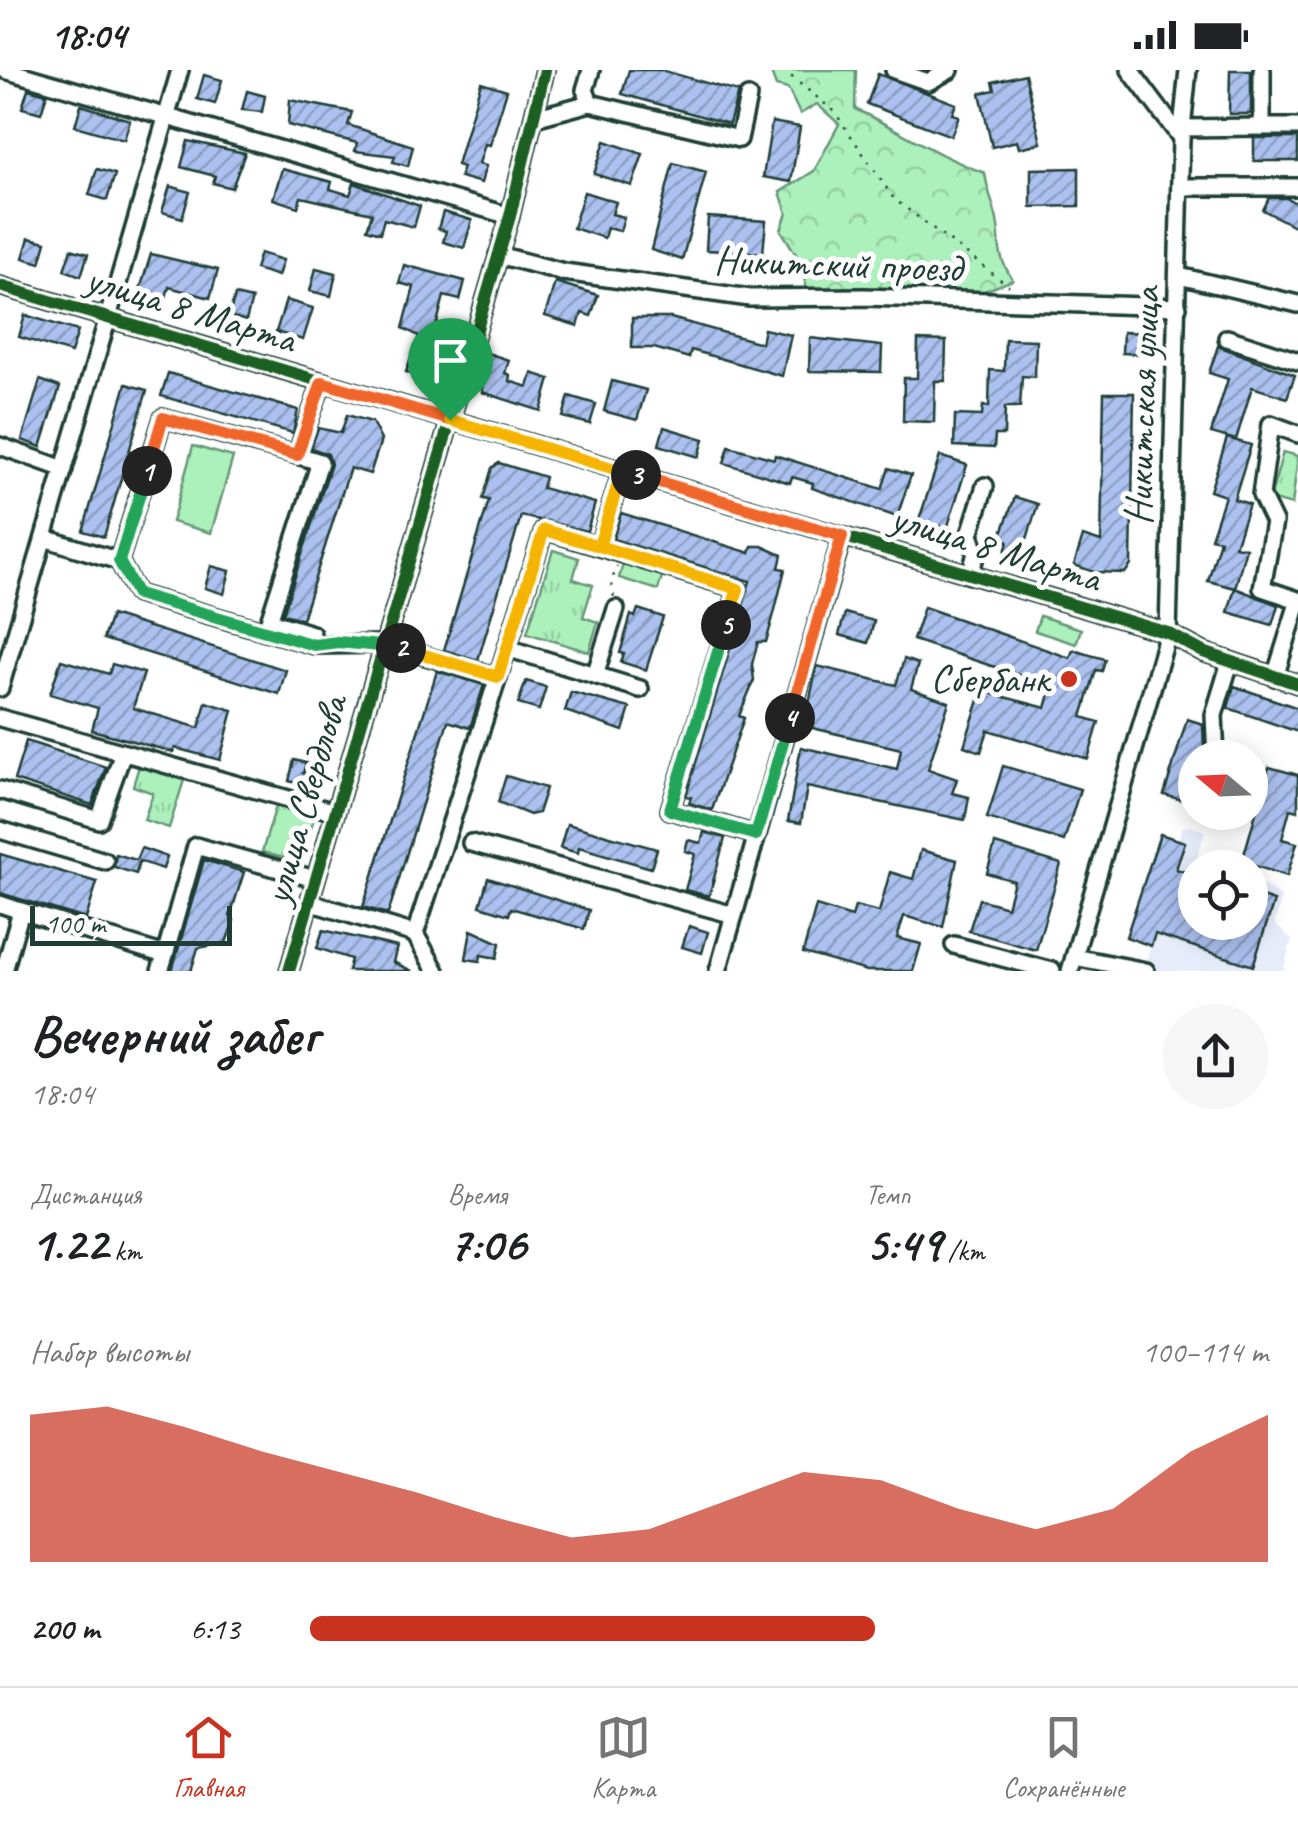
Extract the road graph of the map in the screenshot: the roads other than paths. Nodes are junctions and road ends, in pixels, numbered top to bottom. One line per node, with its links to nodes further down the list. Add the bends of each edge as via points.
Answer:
1 (5, 70): 10 (street)
2 (180, 70): 13 (street)
3 (545, 70): 14 (street, улица Свердлова)
4 (591, 70): 12 (street, via 585,90)
5 (894, 70): 6 (street, via 928,82)
6 (950, 70)
7 (1130, 70): 17 (street)
8 (1188, 70): 17 (street, Никитская улица)
9 (1262, 70): 15 (street)
10 (56, 77): 13 (street)
11 (748, 97): 12 (street, via 739,139)
12 (590, 102): 14 (street)
13 (166, 117): 20 (street); 26 (street)
14 (534, 118): 20 (street, улица Свердлова)
15 (1262, 127): 16 (street); 17 (street)
16 (1298, 127)
17 (1182, 133): 18 (street, Никитская улица)
18 (1181, 186): 19 (street); 22 (street, Никитская улица)
19 (1298, 187)
20 (510, 216): 21 (street, улица Свердлова)
21 (498, 255): 25 (street, Никитский проезд, via 564,272 750,298); 31 (street, улица Свердлова)
22 (1179, 276): 24 (street); 25 (street, Никитская улица)
23 (0, 286): 26 (street, улица 8 Марта)
24 (1298, 304)
25 (1178, 307): 45 (street, Никитская улица)
26 (108, 318): 30 (street, улица 8 Марта); 35 (street)
27 (1227, 338): 29 (street)
28 (1298, 340): 29 (street)
29 (1296, 360)
30 (322, 382): 31 (street, улица 8 Марта); 34 (street)
31 (450, 420): 36 (street, улица 8 Марта); 47 (street, улица Свердлова)
32 (1298, 434): 43 (street, via 1271,424 1260,495 1274,522 1262,588)
33 (0, 446): 35 (street)
34 (297, 455): 41 (street, via 163,418); 46 (street, via 320,462 269,621)
35 (64, 469): 39 (street)
36 (622, 471): 38 (street, улица 8 Марта); 40 (street)
37 (985, 486): 42 (street, via 970,534 976,553)
38 (842, 536): 42 (street, улица 8 Марта); 62 (street)
39 (44, 538): 41 (street); 54 (street)
40 (599, 546): 48 (street, via 544,530); 62 (street, via 738,589 670,810)
41 (119, 561): 46 (street, via 137,594 314,645)
42 (970, 574): 45 (street, улица 8 Марта)
43 (1298, 602): 52 (street)
44 (616, 608): 50 (street)
45 (1168, 634): 49 (street, улица 8 Марта); 73 (street, Никитская улица)
46 (338, 642): 47 (street)
47 (384, 644): 51 (street); 60 (street, улица Свердлова)
48 (507, 648): 50 (street); 51 (street)
49 (1230, 662): 52 (street, улица 8 Марта); 57 (street, via 1214,715)
50 (594, 675): 55 (street)
51 (498, 677): 70 (street)
52 (1276, 677): 53 (street, улица 8 Марта)
53 (1298, 684)
54 (0, 688)
55 (640, 689)
56 (0, 718): 58 (street)
57 (1215, 740)
58 (122, 752): 59 (street, via 99,820); 60 (street)
59 (0, 790)
60 (335, 812): 65 (street, улица Свердлова)
61 (0, 830): 64 (street)
62 (756, 835): 69 (street)
63 (472, 842): 69 (street)
64 (106, 861)
65 (316, 879): 66 (street, улица Свердлова); 72 (street, via 196,846)
66 (309, 902): 70 (street); 75 (street, улица Свердлова)
67 (0, 904): 68 (street)
68 (21, 911): 72 (street); 74 (street)
69 (734, 914): 77 (street)
70 (414, 934): 76 (street)
71 (954, 945): 78 (street)
72 (163, 963)
73 (1072, 964): 79 (street)
74 (4, 971)
75 (288, 971)
76 (436, 971)
77 (718, 971)
78 (1052, 971)
79 (1146, 971)

